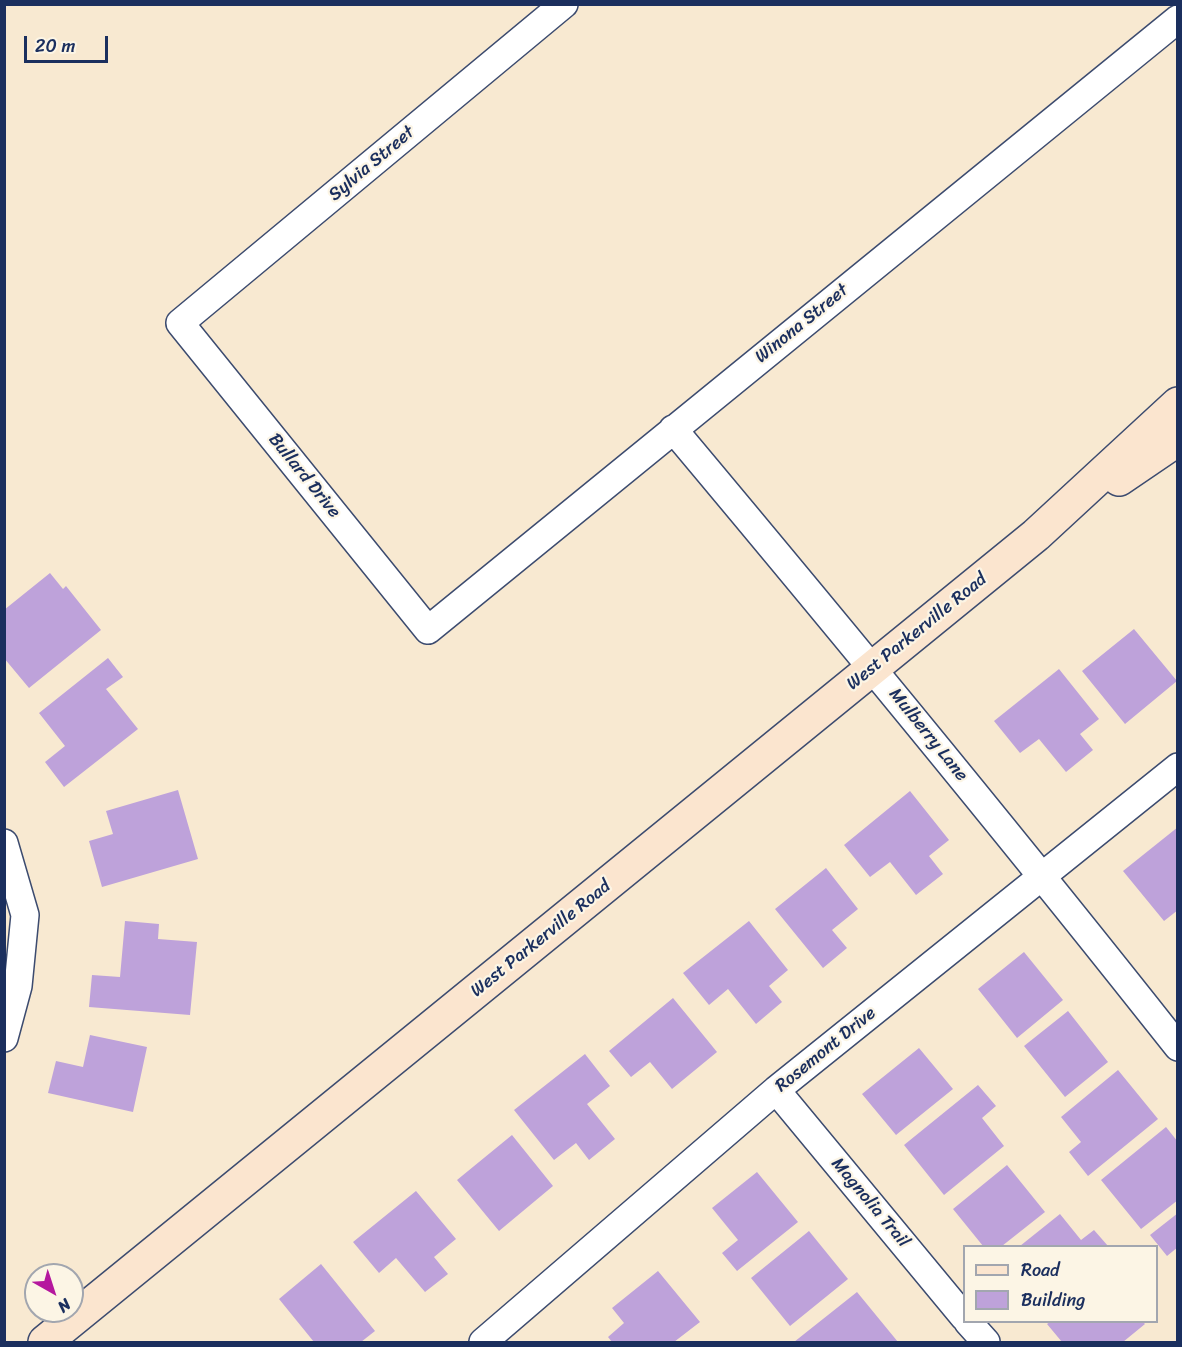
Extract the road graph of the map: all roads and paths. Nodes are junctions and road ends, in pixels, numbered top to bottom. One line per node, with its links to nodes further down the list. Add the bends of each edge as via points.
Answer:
1 (564, 4): 3 (street, Sylvia Street)
2 (1178, 19): 5 (street, Winona Street)
3 (180, 322): 8 (street, Bullard Drive)
4 (1178, 404): 7 (main road, West Parkerville Road)
5 (673, 429): 8 (street, Winona Street); 9 (street, Mulberry Lane)
6 (1178, 439): 7 (main road, West Parkerville Road)
7 (1036, 535): 9 (main road, West Parkerville Road)
8 (428, 630)
9 (874, 668): 12 (street, Mulberry Lane); 19 (main road, West Parkerville Road)
10 (1178, 767): 12 (street, Rosemont Drive)
11 (4, 843): 13 (street, via 25,915 18,986)
12 (1042, 876): 14 (street, Mulberry Lane); 15 (street, Rosemont Drive)
13 (4, 1038)
14 (1178, 1047)
15 (776, 1090): 16 (street, Magnolia Trail); 18 (street, Rosemont Drive)
16 (963, 1316)
17 (970, 1323): 20 (street)
18 (497, 1338)
19 (45, 1342)
20 (986, 1342)

